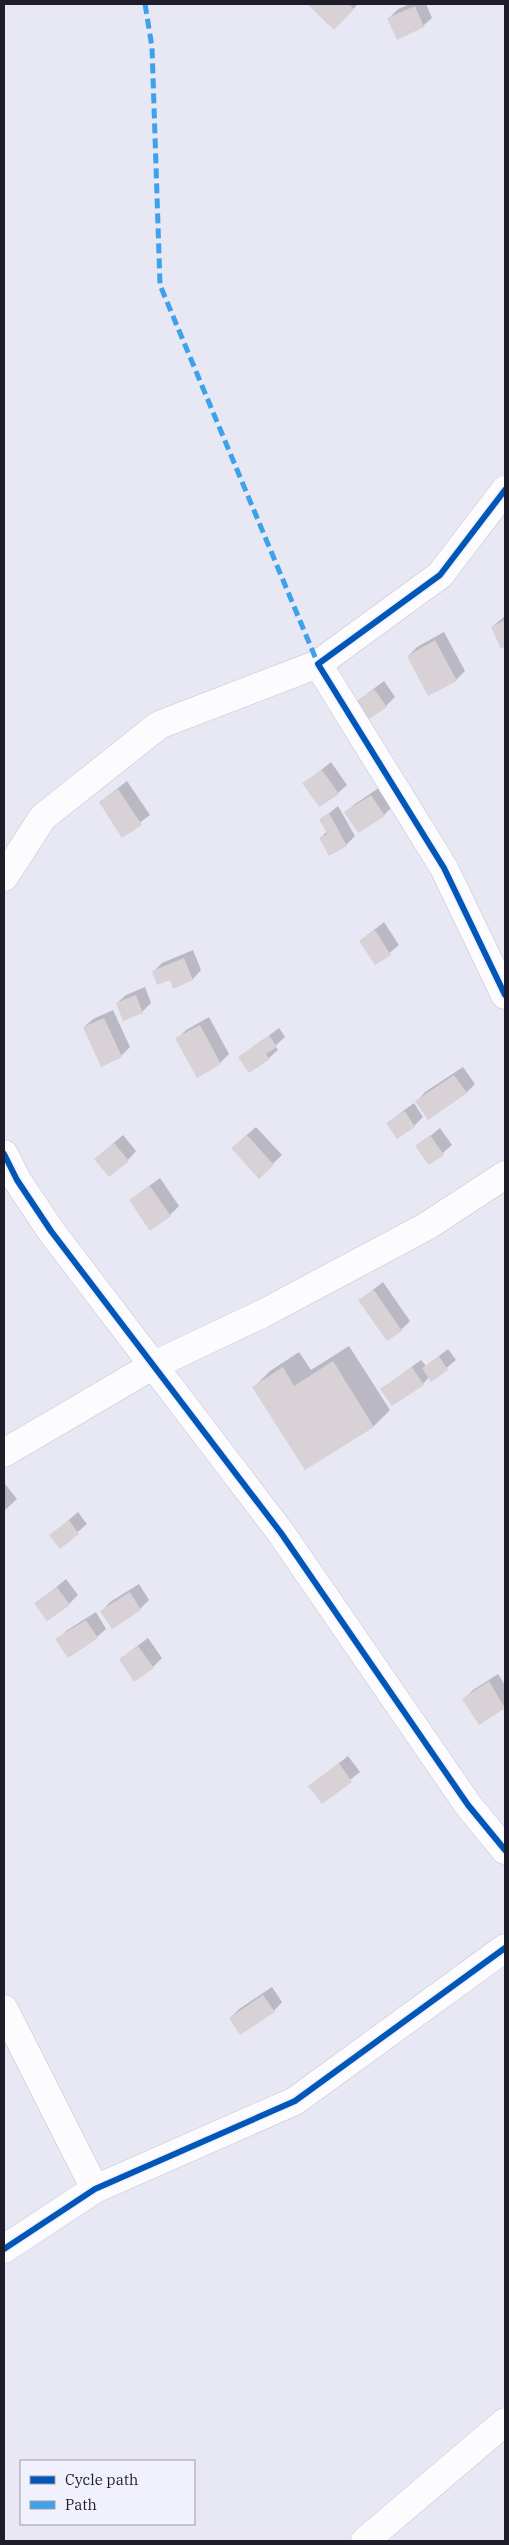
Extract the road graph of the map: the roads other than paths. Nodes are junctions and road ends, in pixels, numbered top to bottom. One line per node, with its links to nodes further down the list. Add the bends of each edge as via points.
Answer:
1 (505, 490): 2 (street, via 440,575)
2 (318, 664): 3 (street, via 159,725 43,817); 4 (street, via 444,868)
3 (4, 876)
4 (505, 995)
5 (4, 1154): 7 (street, via 16,1180 51,1231)
6 (505, 1175): 7 (street, via 427,1226 262,1314)
7 (152, 1366): 8 (street); 9 (street, via 281,1533 468,1805)
8 (4, 1452)
9 (505, 1850)
10 (505, 1948): 12 (street, via 295,2101)
11 (4, 2010): 12 (street)
12 (95, 2188): 13 (street)
13 (4, 2249)
14 (505, 2422): 15 (street)
15 (365, 2541)

